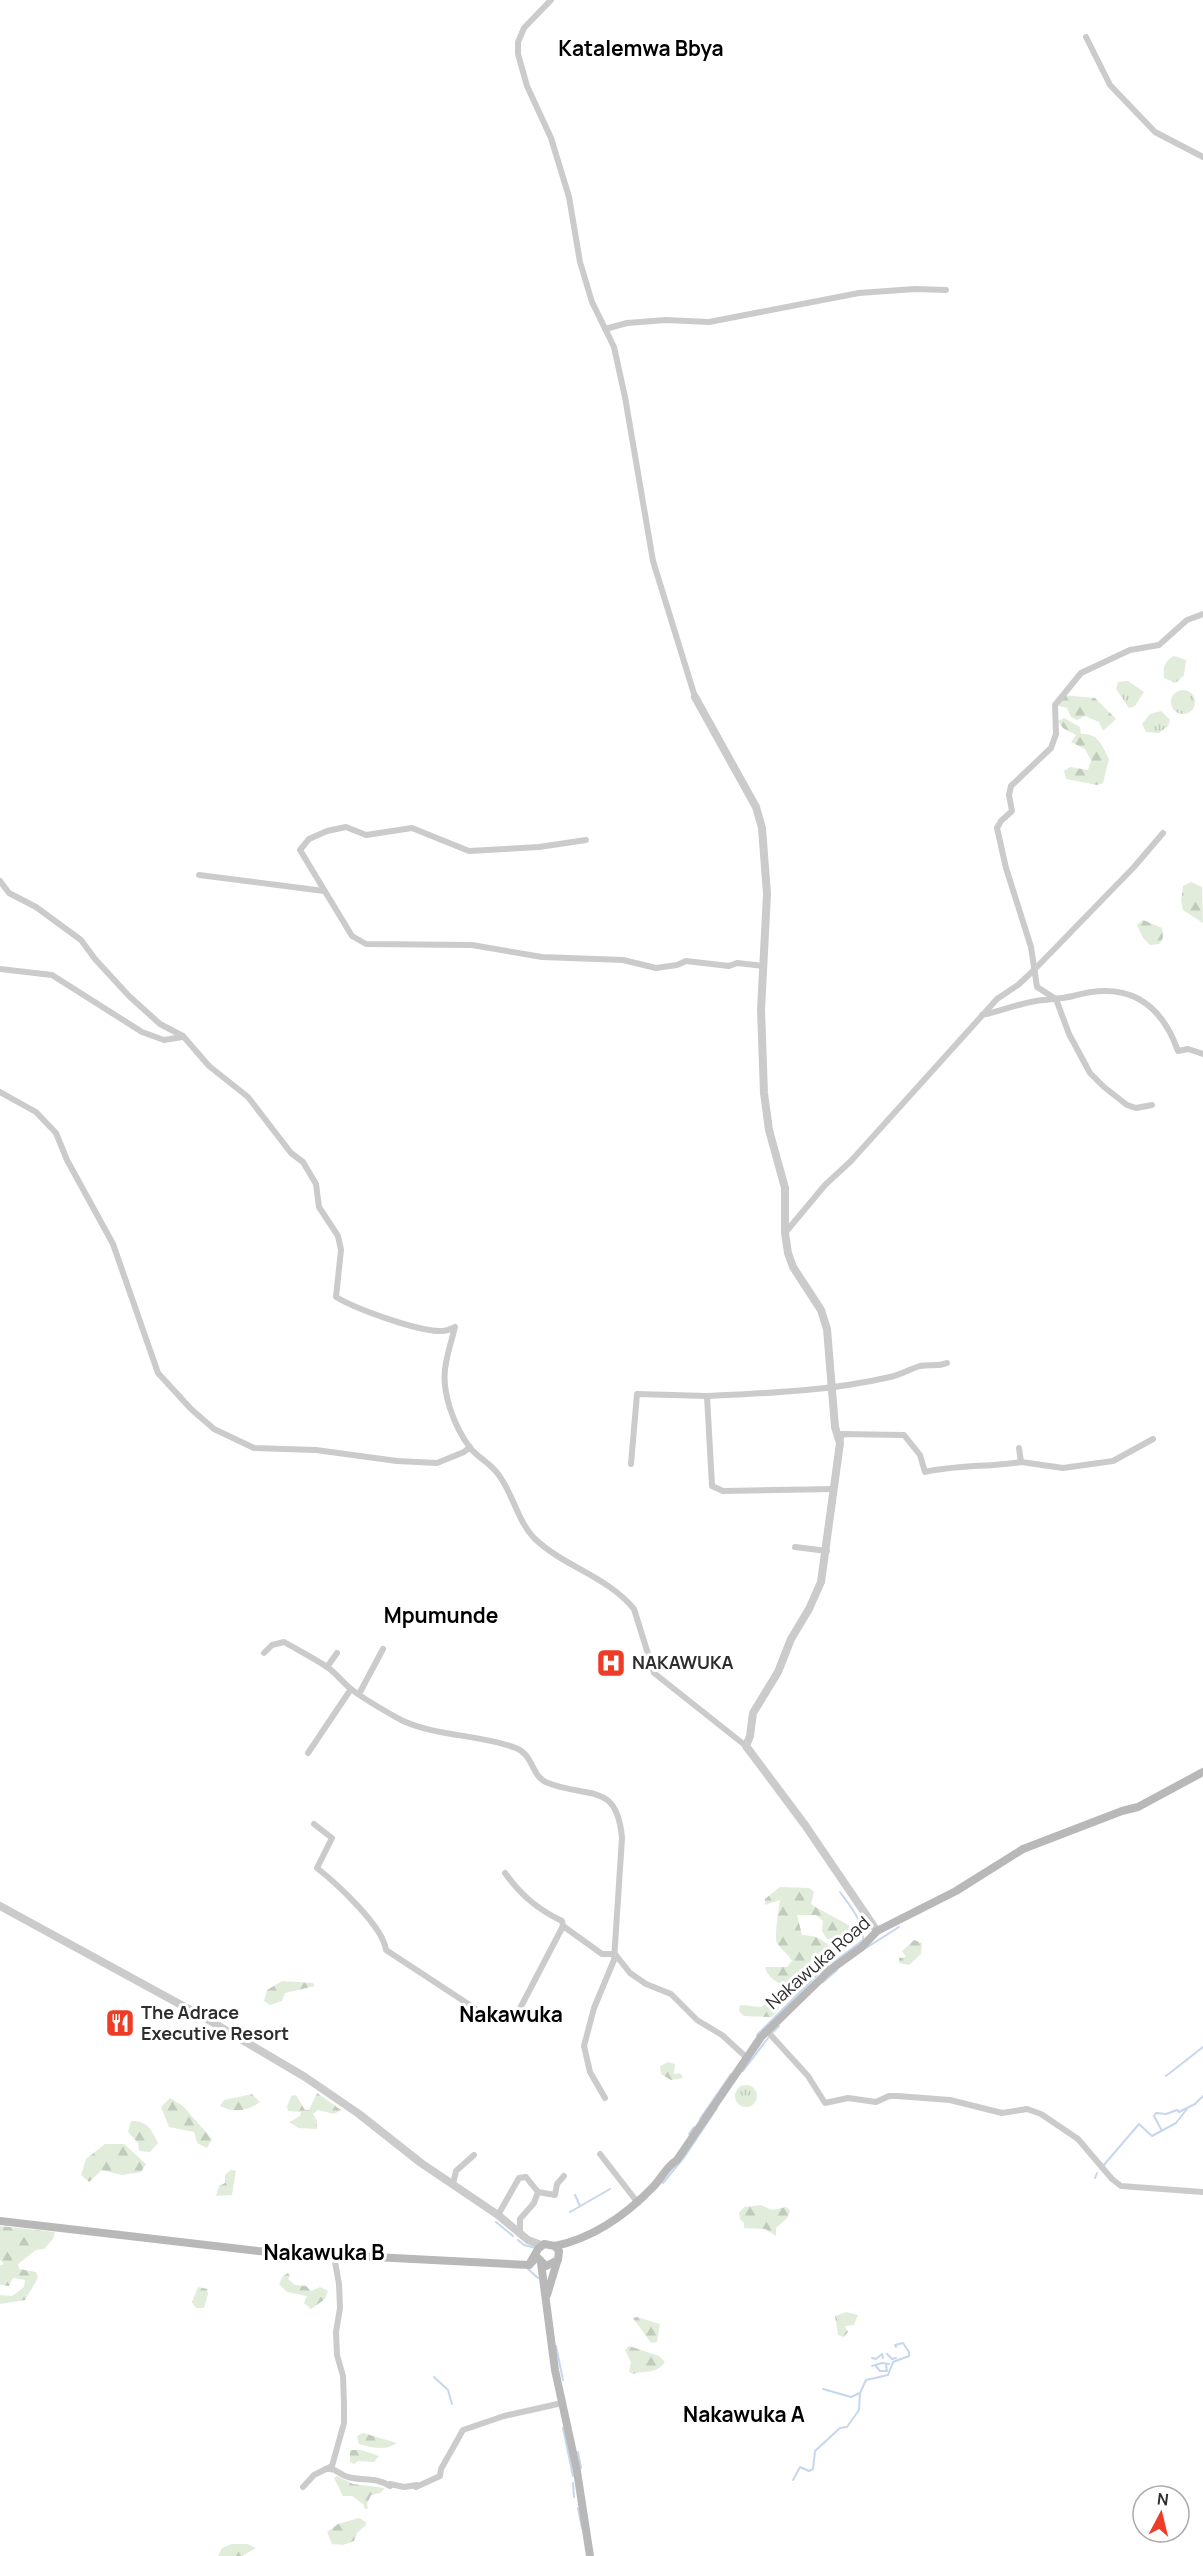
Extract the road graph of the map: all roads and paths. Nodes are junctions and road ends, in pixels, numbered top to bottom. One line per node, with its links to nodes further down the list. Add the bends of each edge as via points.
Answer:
1 (551, 0): 5 (street, via 524,28 518,54 527,86 551,138 568,197 580,262)
2 (1086, 37): 3 (street, via 1110,85 1155,132)
3 (1203, 157)
4 (946, 290): 5 (street, via 859,293 709,322 666,320)
5 (604, 329): 7 (street, via 614,347 625,397 653,561)
6 (1203, 614): 15 (street, via 1187,620 1159,645 1130,650 1081,673 1056,705 1056,734 1051,748 1011,786 1012,811 997,828)
7 (695, 697): 13 (street, via 756,807 762,828 767,894)
8 (1163, 833): 15 (street)
9 (586, 840): 12 (street, via 469,851 412,828 366,835 346,827 309,839 300,850)
10 (199, 875): 12 (street)
11 (0, 881): 18 (street, via 9,893 81,939 129,996 160,1024)
12 (324, 891): 13 (street, via 352,936 366,944 472,945 542,957 623,960 656,968 686,961)
13 (764, 966): 22 (street, via 764,1093 784,1188)
14 (0, 969): 18 (street, via 52,975 142,1032 164,1040)
15 (1034, 970): 16 (street, via 1037,987); 17 (street)
16 (1056, 999): 17 (street); 19 (street, via 1095,990 1136,997 1153,1007 1165,1022 1178,1051 1188,1049); 21 (street, via 1090,1073 1116,1099 1136,1108)
17 (982, 1015): 22 (street)
18 (183, 1036): 28 (street, via 209,1066 254,1103 312,1174 319,1207 338,1236 336,1297 413,1327 442,1331 455,1327 445,1365 446,1386 451,1410)
19 (1203, 1054)
20 (0, 1092): 28 (street, via 36,1112 56,1133 113,1244 158,1373 214,1430 254,1448 316,1450 397,1461 437,1463)
21 (1152, 1105)
22 (784, 1233): 24 (street, via 793,1267 811,1292 827,1329)
23 (947, 1363): 24 (street)
24 (833, 1387): 25 (street); 27 (street)
25 (707, 1396): 31 (street, via 637,1394); 32 (street, via 712,1486 723,1491)
26 (1152, 1439): 30 (street, via 1113,1461 1063,1468)
27 (840, 1443): 30 (street, via 842,1434 904,1435 920,1455 925,1472); 32 (street)
28 (470, 1447): 41 (street, via 498,1474 533,1537 628,1602 654,1673)
29 (1019, 1448): 30 (street)
30 (1021, 1462)
31 (631, 1464)
32 (834, 1489): 34 (street)
33 (795, 1546): 34 (street)
34 (827, 1551): 41 (street, via 821,1582 778,1672 753,1713)
35 (383, 1649): 40 (street)
36 (264, 1653): 38 (street, via 281,1641)
37 (337, 1653): 38 (street)
38 (327, 1667): 39 (street)
39 (351, 1689): 40 (street); 42 (street)
40 (359, 1694): 49 (street, via 417,1727 516,1749 526,1754 545,1782 596,1793 612,1802 622,1838)
41 (746, 1746): 48 (street)
42 (308, 1753)
43 (1203, 1772): 48 (main road, Nakawuka Road, via 1138,1808 1023,1849 956,1891)
44 (314, 1824): 47 (street, via 332,1838 317,1868 342,1888 379,1931 387,1950 488,2017 515,2018)
45 (505, 1873): 47 (street, via 519,1893 562,1921)
46 (0, 1906): 56 (street, via 305,2077)
47 (563, 1926): 49 (street, via 602,1954)
48 (877, 1931): 50 (main road, Nakawuka Road)
49 (615, 1954): 51 (street, via 630,1973 671,1994 697,2020 722,2035); 52 (street, via 584,2046 590,2073)
50 (767, 2031): 51 (main road, Nakawuka Road); 58 (street, via 808,2076 825,2103 849,2098 876,2102 897,2096 950,2100 1002,2113 1027,2109 1078,2139 1122,2186)
51 (746, 2057): 59 (main road, Nakawuka Road, via 677,2160 666,2167)
52 (605, 2098)
53 (600, 2154): 59 (street)
54 (474, 2155): 56 (street, via 456,2171)
55 (564, 2176): 57 (street, via 555,2195)
56 (453, 2184): 60 (street)
57 (538, 2192): 60 (street, via 526,2177 519,2178); 62 (street, via 520,2219)
58 (1203, 2192)
59 (638, 2203): 63 (main road, Nakawuka Road)
60 (498, 2215): 62 (street)
61 (0, 2221): 66 (main road)
62 (520, 2233): 64 (street)
63 (579, 2241): 65 (main road, Nakawuka Road); 67 (main road)
64 (541, 2245): 65 (main road, Nakawuka Road); 69 (main road)
65 (555, 2246): 67 (main road)
66 (334, 2256): 69 (main road); 72 (street, via 344,2423 332,2466)
67 (559, 2259): 68 (main road, via 550,2266); 70 (main road)
68 (541, 2263): 69 (main road, via 537,2257); 70 (main road)
69 (529, 2265)
70 (545, 2299): 71 (main road)
71 (562, 2403): 72 (street, via 463,2430 441,2469 441,2476 416,2487 390,2486 380,2480 351,2478 334,2468); 74 (main road)
72 (326, 2469): 73 (street)
73 (303, 2487)
74 (590, 2556)

